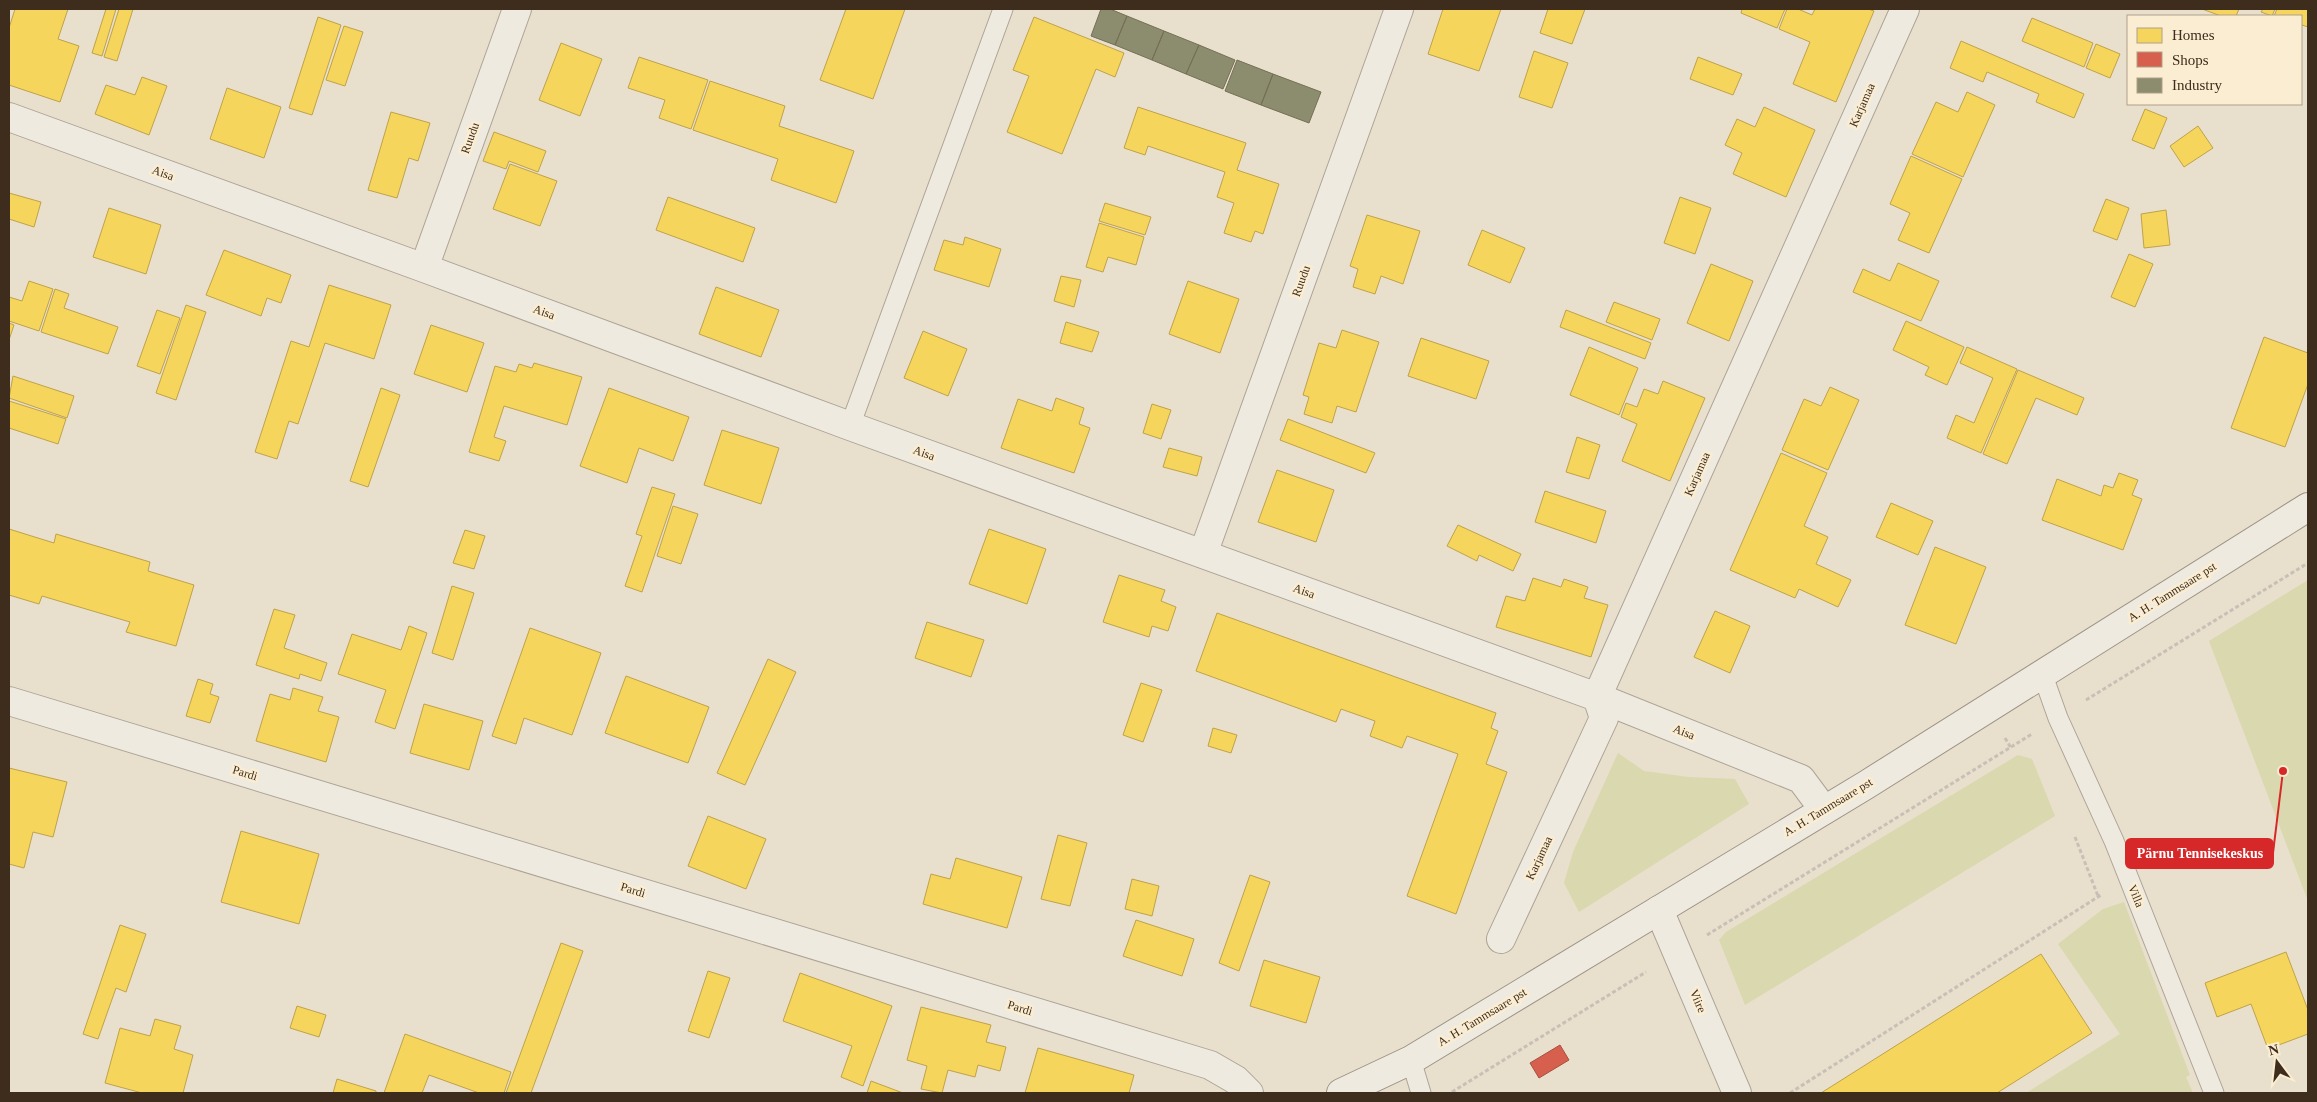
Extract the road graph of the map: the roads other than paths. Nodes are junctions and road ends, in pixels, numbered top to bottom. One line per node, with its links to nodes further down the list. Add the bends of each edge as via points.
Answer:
1 (516, 9): 6 (street, Ruudu)
2 (1003, 9): 7 (lane)
3 (1399, 9): 9 (street, Ruudu)
4 (1905, 9): 11 (street, Karjamaa)
5 (9, 117): 6 (street, Aisa)
6 (424, 268): 7 (street, Aisa)
7 (850, 426): 9 (street, Aisa)
8 (2308, 507): 10 (street, A. H. Tammsaare pst)
9 (1203, 554): 11 (street, Aisa)
10 (2042, 673): 13 (street, A. H. Tammsaare pst); 21 (lane, Villa, via 2058,718 2130,881)
11 (1597, 697): 13 (street, Aisa, via 1801,779); 15 (street, Karjamaa, via 1604,718)
12 (9, 701): 17 (street, Pardi, via 1210,1065 1236,1080)
13 (1824, 810): 14 (street, A. H. Tammsaare pst)
14 (1659, 910): 16 (street, A. H. Tammsaare pst); 20 (street, Viire)
15 (1501, 939)
16 (1411, 1060): 18 (street, A. H. Tammsaare pst); 19 (lane)
17 (1249, 1093)
18 (1341, 1093)
19 (1421, 1093)
20 (1737, 1093)
21 (2214, 1093)

